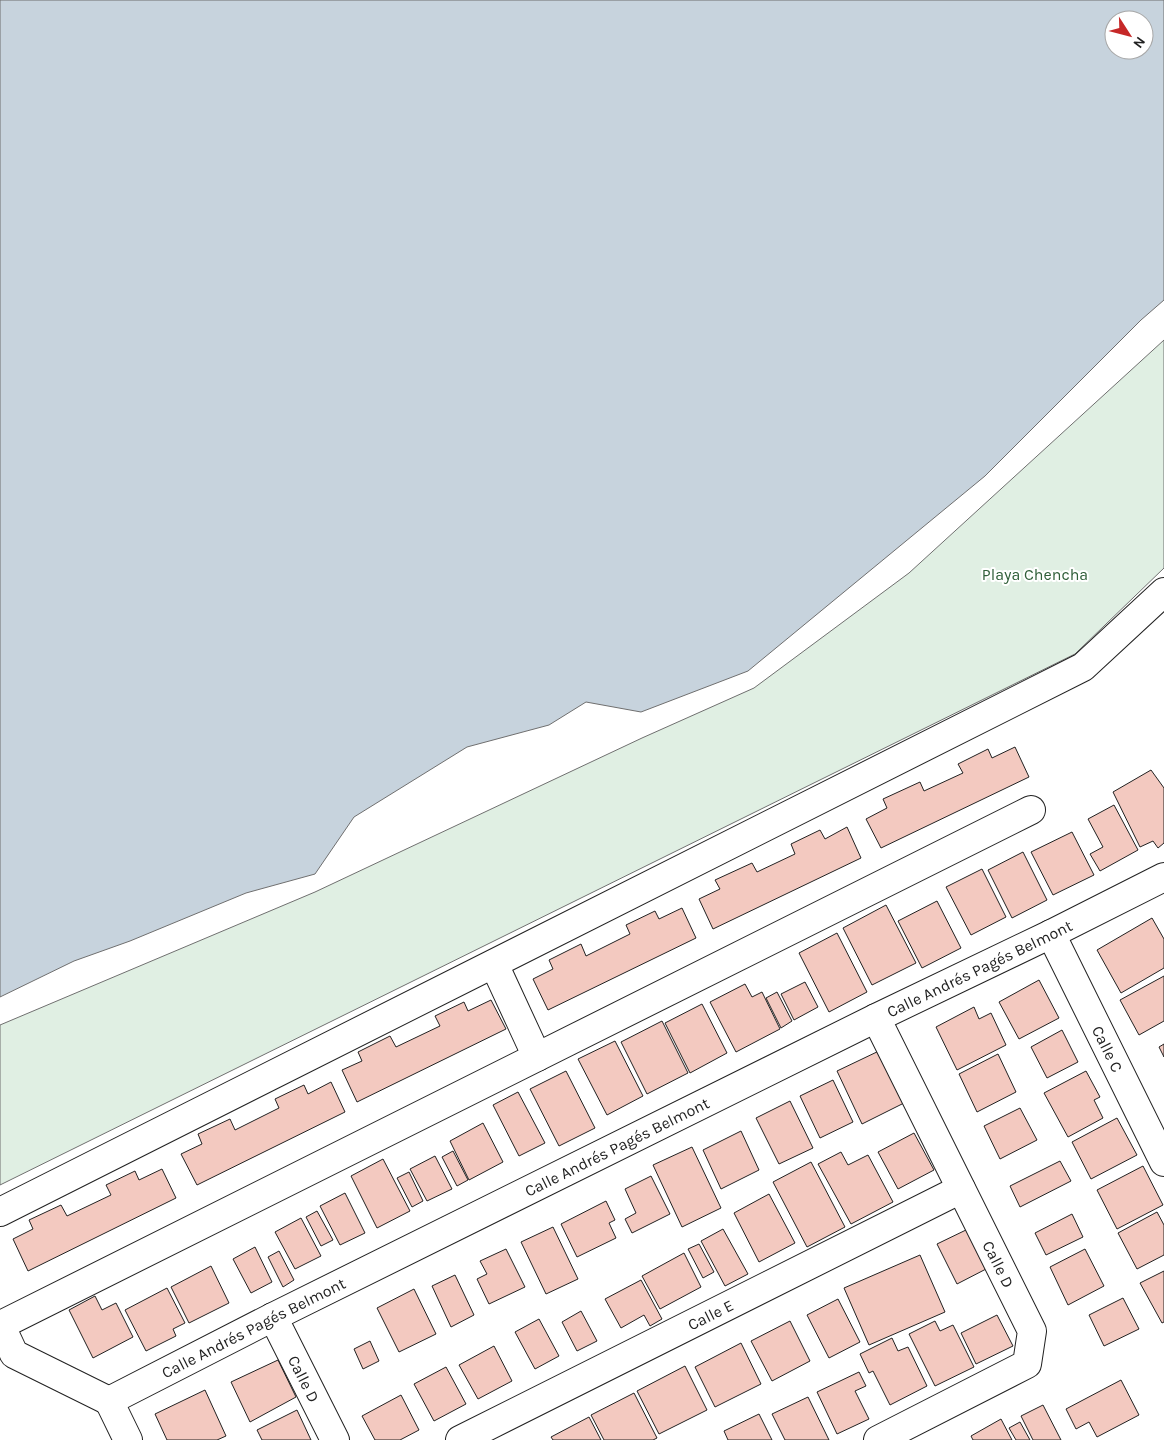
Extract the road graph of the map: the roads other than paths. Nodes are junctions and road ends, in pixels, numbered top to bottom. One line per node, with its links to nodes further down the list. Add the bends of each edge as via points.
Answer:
1 (1164, 592): 5 (street, via 1083,667)
2 (1031, 810): 7 (street)
3 (1164, 877): 4 (street, Calle Andrés Pagés Belmont)
4 (1052, 934): 6 (street, Calle Andrés Pagés Belmont); 8 (street, Calle C)
5 (494, 964): 7 (street); 10 (street)
6 (876, 1018): 9 (street, Calle D); 11 (street, Calle Andrés Pagés Belmont)
7 (538, 1057): 12 (street)
8 (1164, 1162)
9 (961, 1189): 16 (street, Calle E); 17 (street, Calle D, via 1032,1331 1027,1364)
10 (0, 1212)
11 (273, 1317): 13 (street, Calle Andrés Pagés Belmont); 15 (street, Calle D)
12 (0, 1324): 13 (street, via 14,1354)
13 (109, 1402): 14 (street)
14 (128, 1440)
15 (335, 1440)
16 (460, 1440)
17 (878, 1440)

